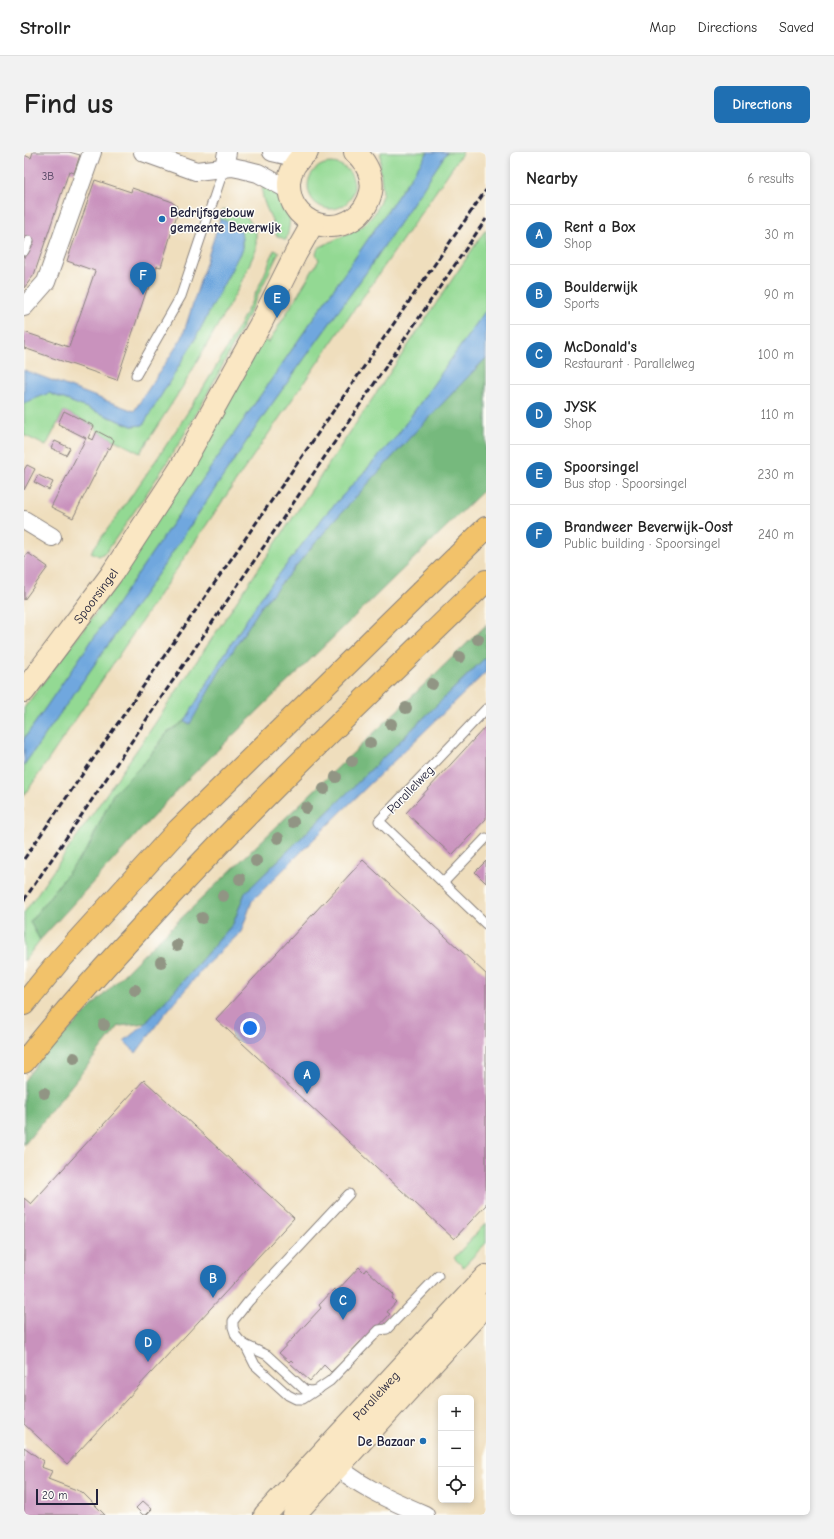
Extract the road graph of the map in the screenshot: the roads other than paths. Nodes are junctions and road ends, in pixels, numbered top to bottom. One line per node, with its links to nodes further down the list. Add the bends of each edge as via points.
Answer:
1 (92, 152): 11 (street, via 46,282)
2 (143, 152): 6 (street, via 196,171)
3 (272, 152): 5 (street)
4 (356, 152): 8 (main road, via 365,162 370,175 372,188 369,201 352,221 339,226)
5 (303, 155): 7 (main road, via 291,172)
6 (225, 160): 7 (street, via 232,167 258,173); 12 (lane, via 181,296)
7 (289, 190): 8 (main road, via 297,210)
8 (313, 223): 17 (main road, Spoorsingel, via 180,469 112,575)
9 (29, 241): 10 (lane)
10 (24, 251)
11 (24, 307)
12 (136, 375)
13 (24, 520): 15 (street)
14 (486, 528): 22 (highway, via 178,830 59,961)
15 (52, 537)
16 (486, 581): 23 (highway, via 183,881)
17 (24, 691)
18 (486, 709): 20 (lane, Parallelweg, via 379,821)
19 (486, 838): 20 (lane)
20 (442, 883): 21 (lane, Parallelweg)
21 (486, 924)
22 (24, 1004)
23 (24, 1062)
24 (349, 1194): 28 (lane, via 236,1316 233,1327 236,1336)
25 (438, 1276): 29 (lane, via 387,1329 379,1330 330,1381)
26 (486, 1276): 30 (main road, Parallelweg)
27 (486, 1306): 30 (main road, Parallelweg)
28 (245, 1345): 29 (lane, via 267,1355 306,1390); 29 (lane, via 255,1365 288,1395 303,1399)
29 (318, 1389)
30 (330, 1460): 31 (main road, Parallelweg); 32 (main road, Parallelweg); 33 (street, via 355,1480 388,1500)
31 (265, 1515)
32 (294, 1515)
33 (425, 1515)

